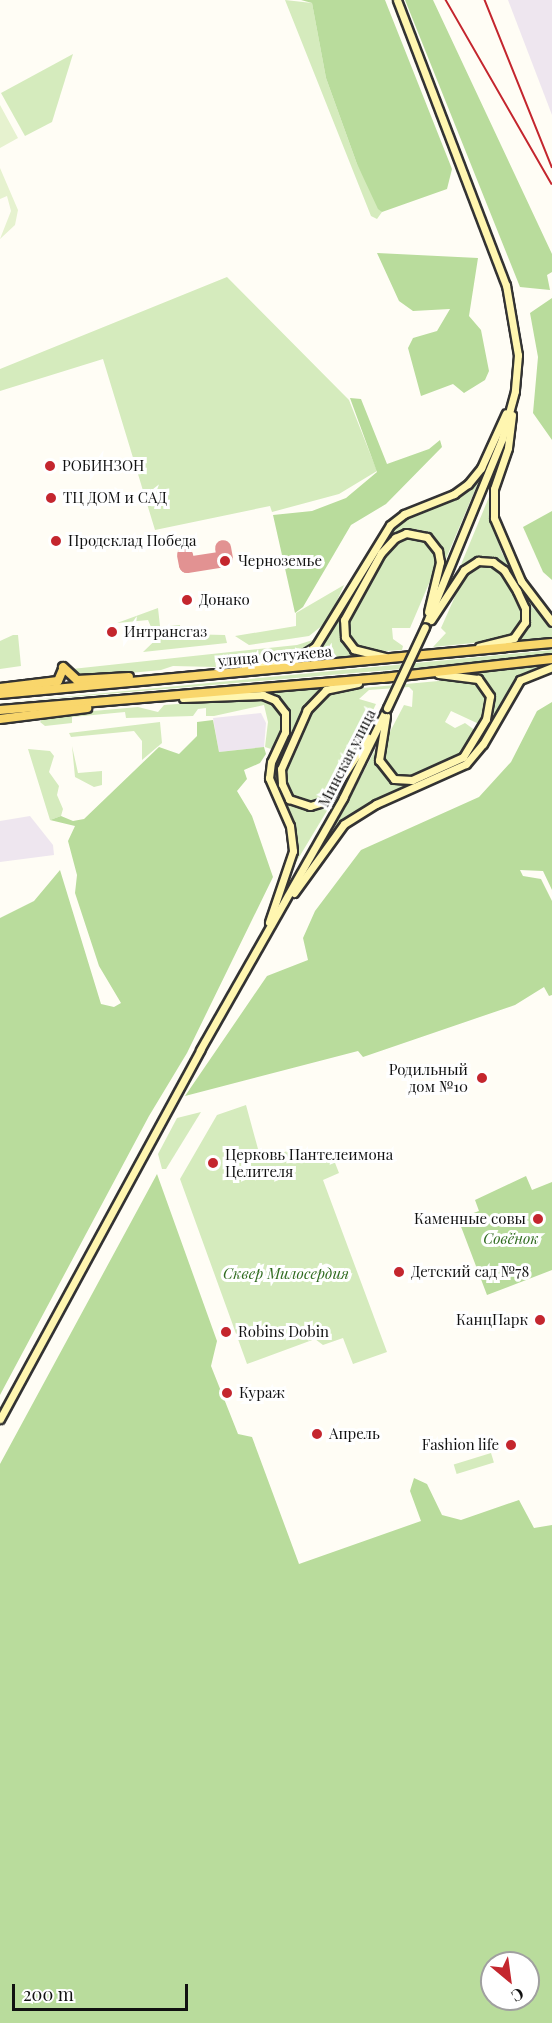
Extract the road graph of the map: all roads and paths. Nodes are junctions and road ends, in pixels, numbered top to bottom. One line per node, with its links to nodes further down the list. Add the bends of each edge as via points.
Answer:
1 (397, 0): 2 (street, Минская улица, via 506,285 518,362)
2 (515, 391): 3 (street, via 508,448 492,499 494,518 516,573 534,603); 4 (street, Минская улица, via 494,464); 11 (street, via 476,475 454,494 404,514 390,525 323,638 308,653 281,663)
3 (552, 622)
4 (425, 627): 6 (street, via 447,601 459,576 478,561 501,567 522,601 525,622 514,638); 7 (street, via 440,556 430,539 406,533 381,553 348,609 343,625 347,642 354,649); 16 (street, Минская улица, bridge)
5 (552, 643): 6 (main road, улица Остужева)
6 (437, 654): 7 (main road, улица Остужева)
7 (394, 658): 11 (main road, улица Остужева)
8 (552, 659): 10 (main road, улица Остужева)
9 (552, 667): 19 (street, via 520,680 483,744 466,764 376,804 344,824)
10 (423, 674): 12 (main road, улица Остужева); 16 (street, via 471,676 488,690 486,719 463,757 412,780 387,775 379,751)
11 (175, 677): 13 (main road, via 77,680 63,667 58,681); 14 (main road, улица Остужева)
12 (383, 678): 15 (main road, улица Остужева); 16 (street, via 331,688 312,701 281,769 289,799 310,806 334,794)
13 (0, 688)
14 (0, 694)
15 (154, 699): 17 (main road, улица Остужева); 18 (main road); 20 (street, via 257,694 276,700 285,713 285,732 271,762 269,778 290,826 293,851)
16 (387, 708): 19 (street, Минская улица, via 343,798)
17 (0, 710)
18 (0, 718)
19 (272, 925): 20 (street, Минская улица)
20 (264, 938): 21 (street, Минская улица)
21 (0, 1419)

